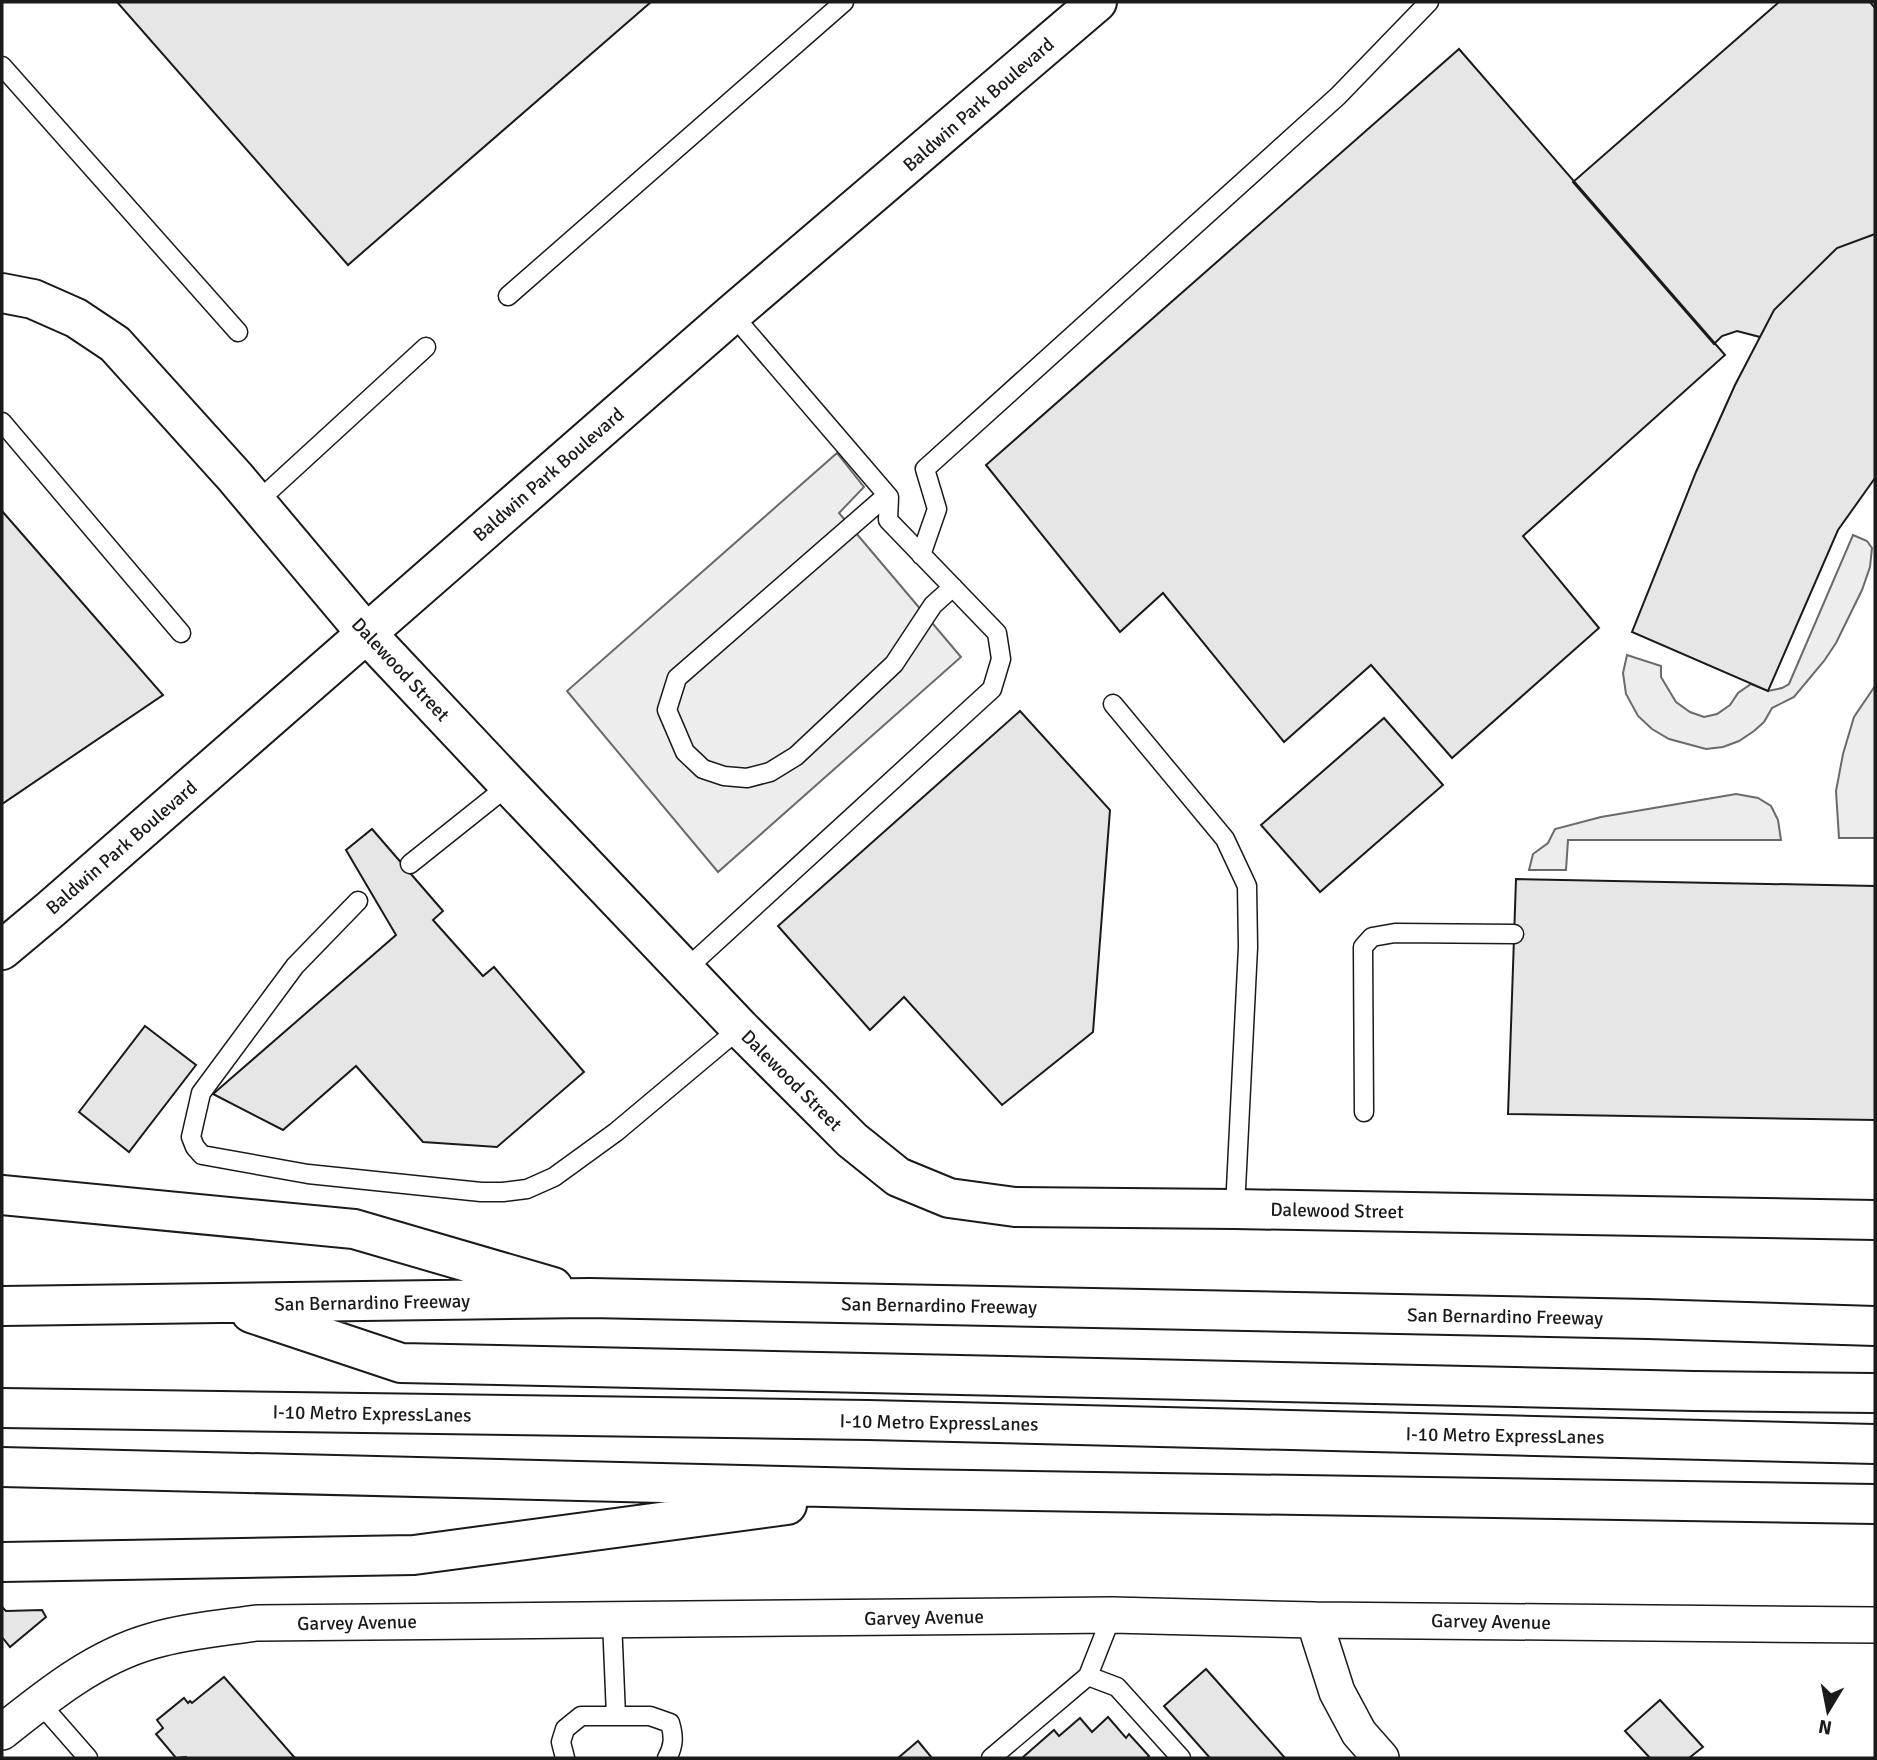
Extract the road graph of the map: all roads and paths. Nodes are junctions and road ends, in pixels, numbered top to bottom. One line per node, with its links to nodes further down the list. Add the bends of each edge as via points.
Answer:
1 (844, 2): 6 (lane)
2 (1429, 2): 13 (lane, via 1338,96 925,469 937,509)
3 (1092, 3): 7 (main road, Baldwin Park Boulevard)
4 (2, 66): 8 (lane)
5 (2, 293): 12 (main road, Dalewood Street, via 33,299 76,318 115,344)
6 (508, 296)
7 (732, 314): 11 (lane); 16 (main road, Baldwin Park Boulevard)
8 (238, 332)
9 (426, 347): 12 (lane)
10 (2, 422): 15 (lane)
11 (887, 495): 13 (lane, via 888,520); 14 (lane, via 677,678 667,710 685,752 703,769 747,778 770,772 796,756 894,664 933,605)
12 (257, 502): 16 (main road, Dalewood Street)
13 (921, 555): 14 (lane)
14 (953, 587): 23 (lane, via 997,633 1001,659 992,689)
15 (181, 633)
16 (366, 633): 18 (main road, Dalewood Street); 22 (main road, Baldwin Park Boulevard)
17 (1113, 704): 27 (lane, via 1225,839 1247,886)
18 (509, 785): 19 (lane); 23 (main road, Dalewood Street)
19 (410, 864)
20 (358, 901): 24 (lane, via 295,966 201,1093 191,1137 202,1155 321,1176 481,1192 527,1189 554,1177 616,1132)
21 (1514, 934): 25 (lane, via 1395,933 1372,937 1363,947)
22 (2, 950)
23 (684, 971): 24 (main road, Dalewood Street)
24 (740, 1028): 27 (main road, Dalewood Street, via 852,1140 898,1177 949,1198 1014,1207)
25 (1364, 1112)
26 (2, 1195): 29 (main road, via 355,1229)
27 (1235, 1209): 28 (main road, Dalewood Street)
28 (1875, 1220)
29 (590, 1298): 30 (main road, San Bernardino Freeway); 32 (main road, San Bernardino Freeway)
30 (225, 1304): 31 (main road, San Bernardino Freeway); 33 (main road, via 401,1363)
31 (2, 1306)
32 (1875, 1326)
33 (1875, 1393)
34 (2, 1408): 35 (main road, I-10 Metro ExpressLanes, via 896,1421)
35 (1875, 1444)
36 (2, 1467): 37 (main road)
37 (908, 1489): 38 (main road); 39 (main road, via 414,1555)
38 (1875, 1504)
39 (2, 1562)
40 (1112, 1615): 41 (street, Garvey Avenue); 42 (street, Garvey Avenue); 44 (lane)
41 (612, 1620): 45 (street, Garvey Avenue, via 257,1623 200,1631 151,1641 110,1657); 46 (lane)
42 (1314, 1620): 43 (street, Garvey Avenue); 53 (street, via 1337,1692 1359,1733)
43 (1875, 1625)
44 (1088, 1676): 51 (lane); 52 (lane, via 1117,1687)
45 (40, 1702): 47 (street, Garvey Avenue); 48 (lane)
46 (616, 1716): 49 (lane, via 581,1716 565,1729 561,1742); 50 (lane, via 650,1716 670,1723 672,1749)
47 (2, 1732)
48 (88, 1758)
49 (565, 1758)
50 (667, 1758)
51 (991, 1758)
52 (1181, 1758)
53 (1381, 1758)

